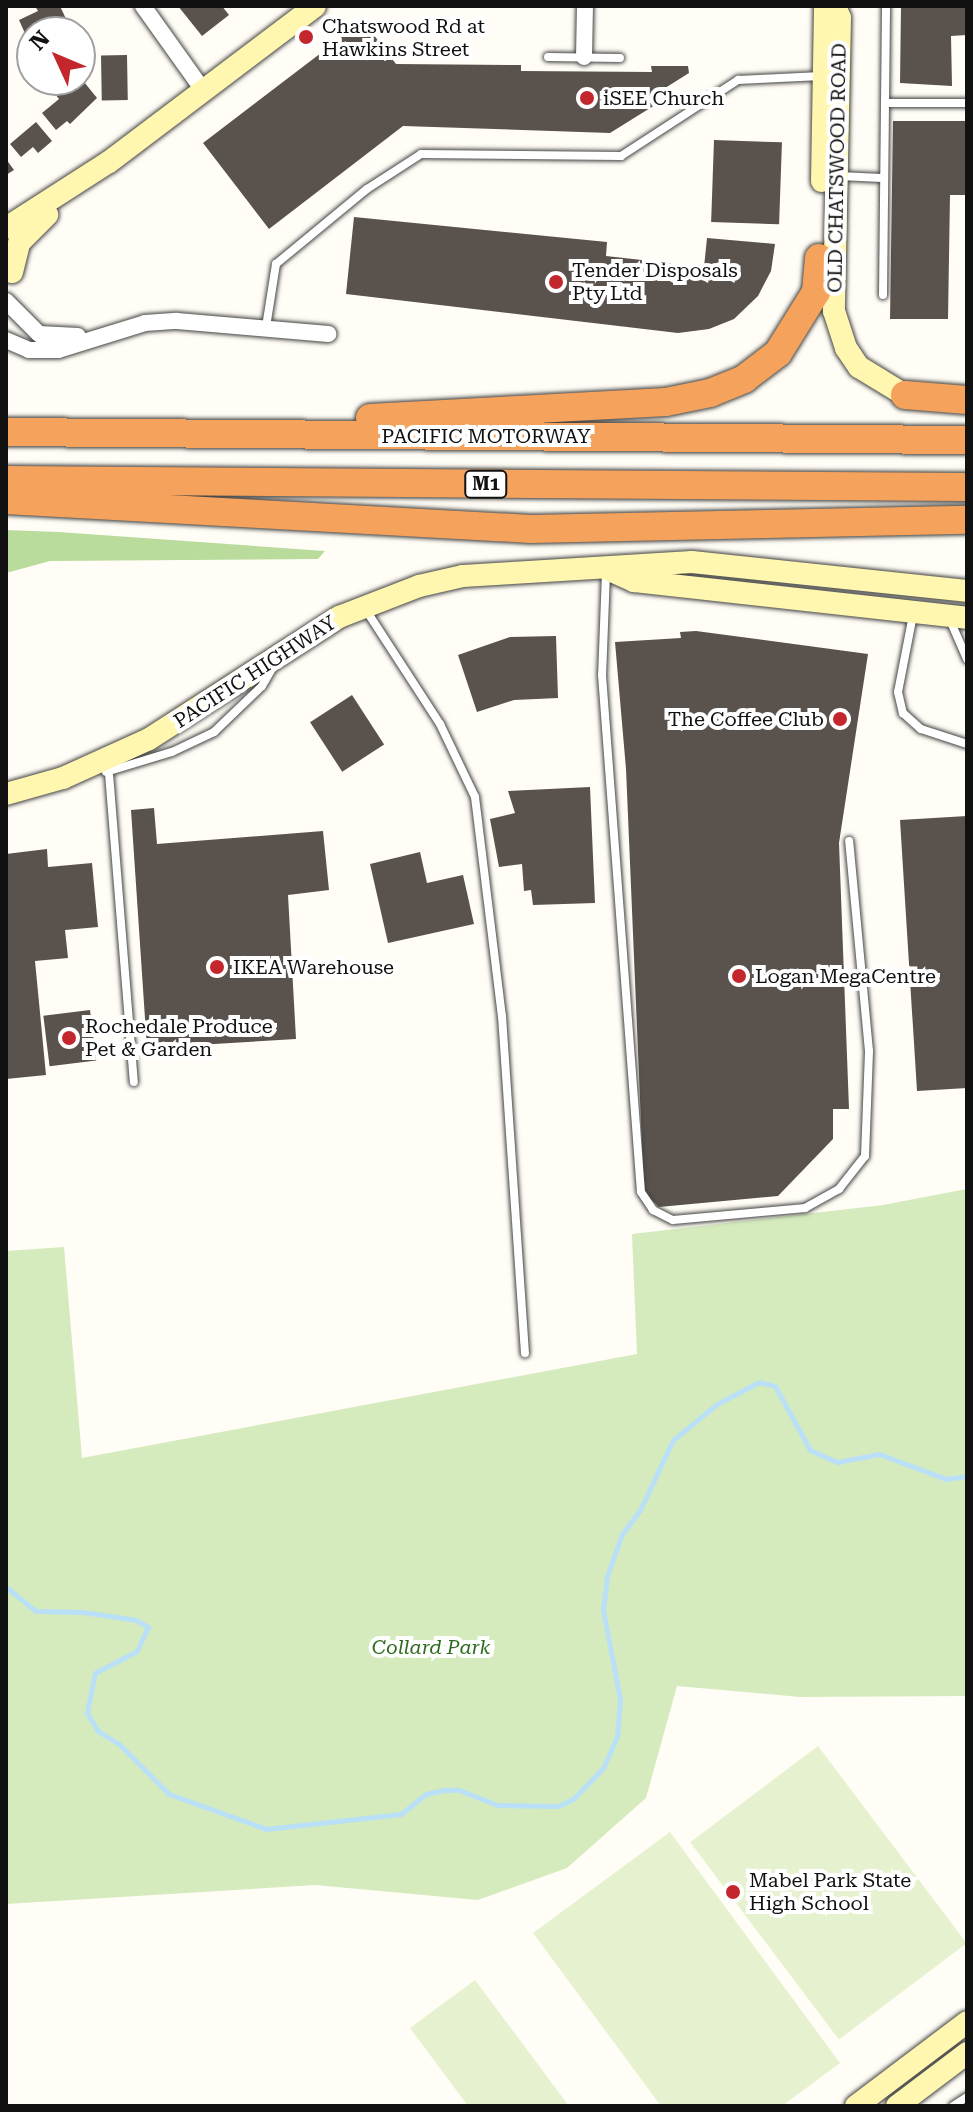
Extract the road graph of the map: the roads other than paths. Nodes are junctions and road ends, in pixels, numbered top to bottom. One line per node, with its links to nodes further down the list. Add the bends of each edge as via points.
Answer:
1 (143, 6): 11 (street)
2 (315, 6): 11 (main road)
3 (585, 6): 8 (street)
4 (825, 6): 10 (main road, OLD CHATSWOOD ROAD)
5 (835, 6): 15 (main road, OLD CHATSWOOD ROAD, via 840,18)
6 (886, 6): 12 (lane)
7 (548, 57): 8 (lane)
8 (584, 57): 9 (lane)
9 (620, 58)
10 (822, 76): 18 (main road, OLD CHATSWOOD ROAD); 22 (lane, via 738,80 621,156 421,154 367,189 276,264)
11 (203, 90): 14 (main road)
12 (886, 103): 13 (lane); 16 (lane)
13 (967, 103)
14 (109, 162): 17 (main road); 19 (main road, via 19,243)
15 (837, 176): 16 (lane); 26 (main road, OLD CHATSWOOD ROAD, via 834,311 846,348 859,367)
16 (883, 178): 20 (lane)
17 (6, 228)
18 (819, 258): 29 (highway, via 816,292 778,353 744,379 710,393 651,403)
19 (8, 273)
20 (883, 295)
21 (6, 301): 23 (street, via 39,334 61,338)
22 (266, 327): 23 (street, via 177,321); 24 (street)
23 (114, 331): 25 (street, via 58,350 29,350)
24 (328, 334)
25 (6, 340)
26 (905, 395): 27 (highway)
27 (967, 400)
28 (6, 432): 29 (highway, PACIFIC MOTORWAY)
29 (142, 434): 30 (highway, PACIFIC MOTORWAY)
30 (967, 440)
31 (6, 480): 32 (highway, M1)
32 (967, 487)
33 (6, 500): 34 (highway, via 531,529)
34 (967, 520)
35 (607, 569): 36 (main road, PACIFIC HIGHWAY, via 641,562 735,565); 37 (main road, PACIFIC HIGHWAY, via 463,576); 38 (main road, PACIFIC HIGHWAY, via 634,581); 44 (lane, via 602,675 641,1192 653,1210 673,1220 805,1208 839,1189 865,1156 869,1051)
36 (967, 591)
37 (364, 606): 42 (main road, PACIFIC HIGHWAY, via 309,632); 46 (lane, via 440,724 475,797 502,1016)
38 (914, 614): 39 (main road, PACIFIC HIGHWAY); 41 (lane, via 898,692 903,713 921,729)
39 (957, 618): 40 (lane)
40 (967, 659)
41 (967, 744)
42 (108, 766): 43 (main road, PACIFIC HIGHWAY); 45 (lane)
43 (6, 794)
44 (849, 841)
45 (134, 1082)
46 (525, 1353)
47 (967, 2022): 50 (main road)
48 (967, 2053): 51 (main road)
49 (967, 2097): 52 (lane)
50 (856, 2106)
51 (897, 2106)
52 (953, 2106)

